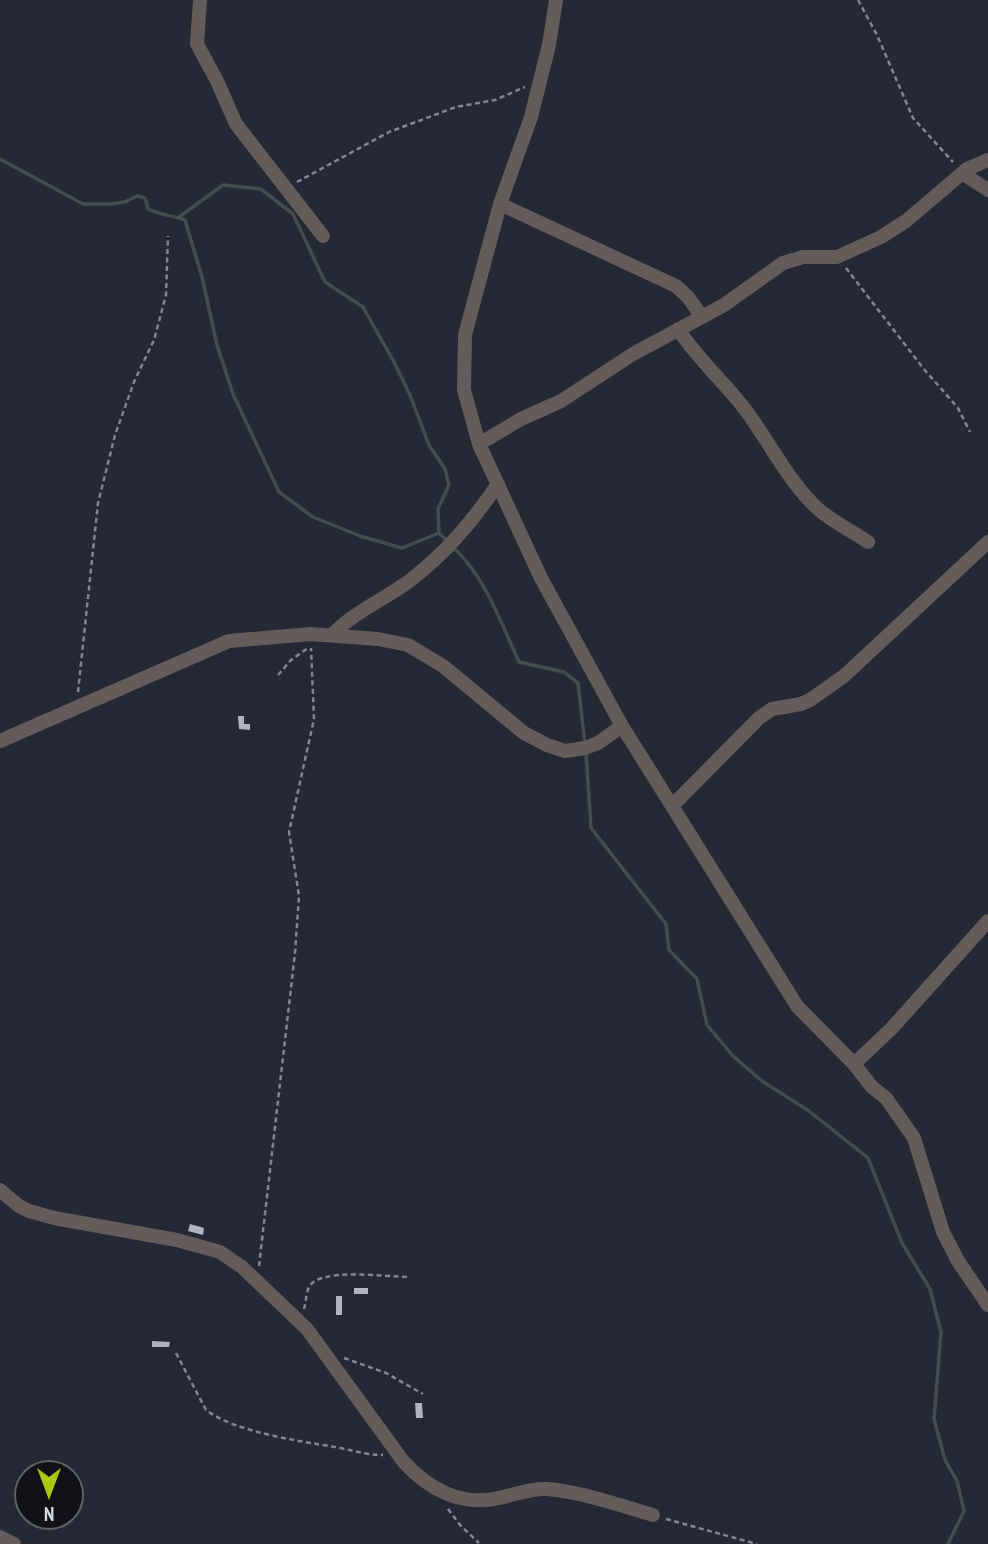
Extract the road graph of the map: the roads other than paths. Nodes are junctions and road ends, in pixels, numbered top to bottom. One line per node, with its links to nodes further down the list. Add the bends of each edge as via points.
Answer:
1 (200, 0): 7 (street, via 195,36 200,54 236,124)
2 (556, 0): 6 (street, via 531,117)
3 (988, 160): 4 (street)
4 (963, 173): 5 (street); 8 (street, via 881,237 837,257 803,257 783,263)
5 (988, 190)
6 (500, 204): 8 (street, via 676,286); 10 (street, via 465,335 464,390)
7 (323, 236)
8 (702, 317): 9 (street)
9 (678, 329): 10 (street, via 561,401); 12 (street, via 810,500)
10 (479, 444): 11 (street)
11 (498, 484): 14 (street, via 451,545 408,582 347,620); 15 (street, via 541,578)
12 (868, 542)
13 (988, 542): 17 (street, via 844,676 810,700 772,709 759,718)
14 (333, 634): 15 (street, via 408,646 443,666 524,733 547,746 565,751 585,748); 16 (street, via 229,640)
15 (622, 726): 17 (street)
16 (0, 741)
17 (673, 805): 19 (street, via 797,1006)
18 (988, 921): 19 (street, via 892,1028)
19 (853, 1064): 23 (street, via 886,1098 914,1138 943,1232)
20 (0, 1190): 21 (street)
21 (19, 1206): 22 (street); 24 (street, via 54,1218 220,1252 302,1323 399,1456 435,1488 461,1500 480,1502 544,1489 578,1493)
22 (0, 1208)
23 (988, 1305)
24 (653, 1515)
25 (0, 1537): 26 (street)
26 (14, 1544)

